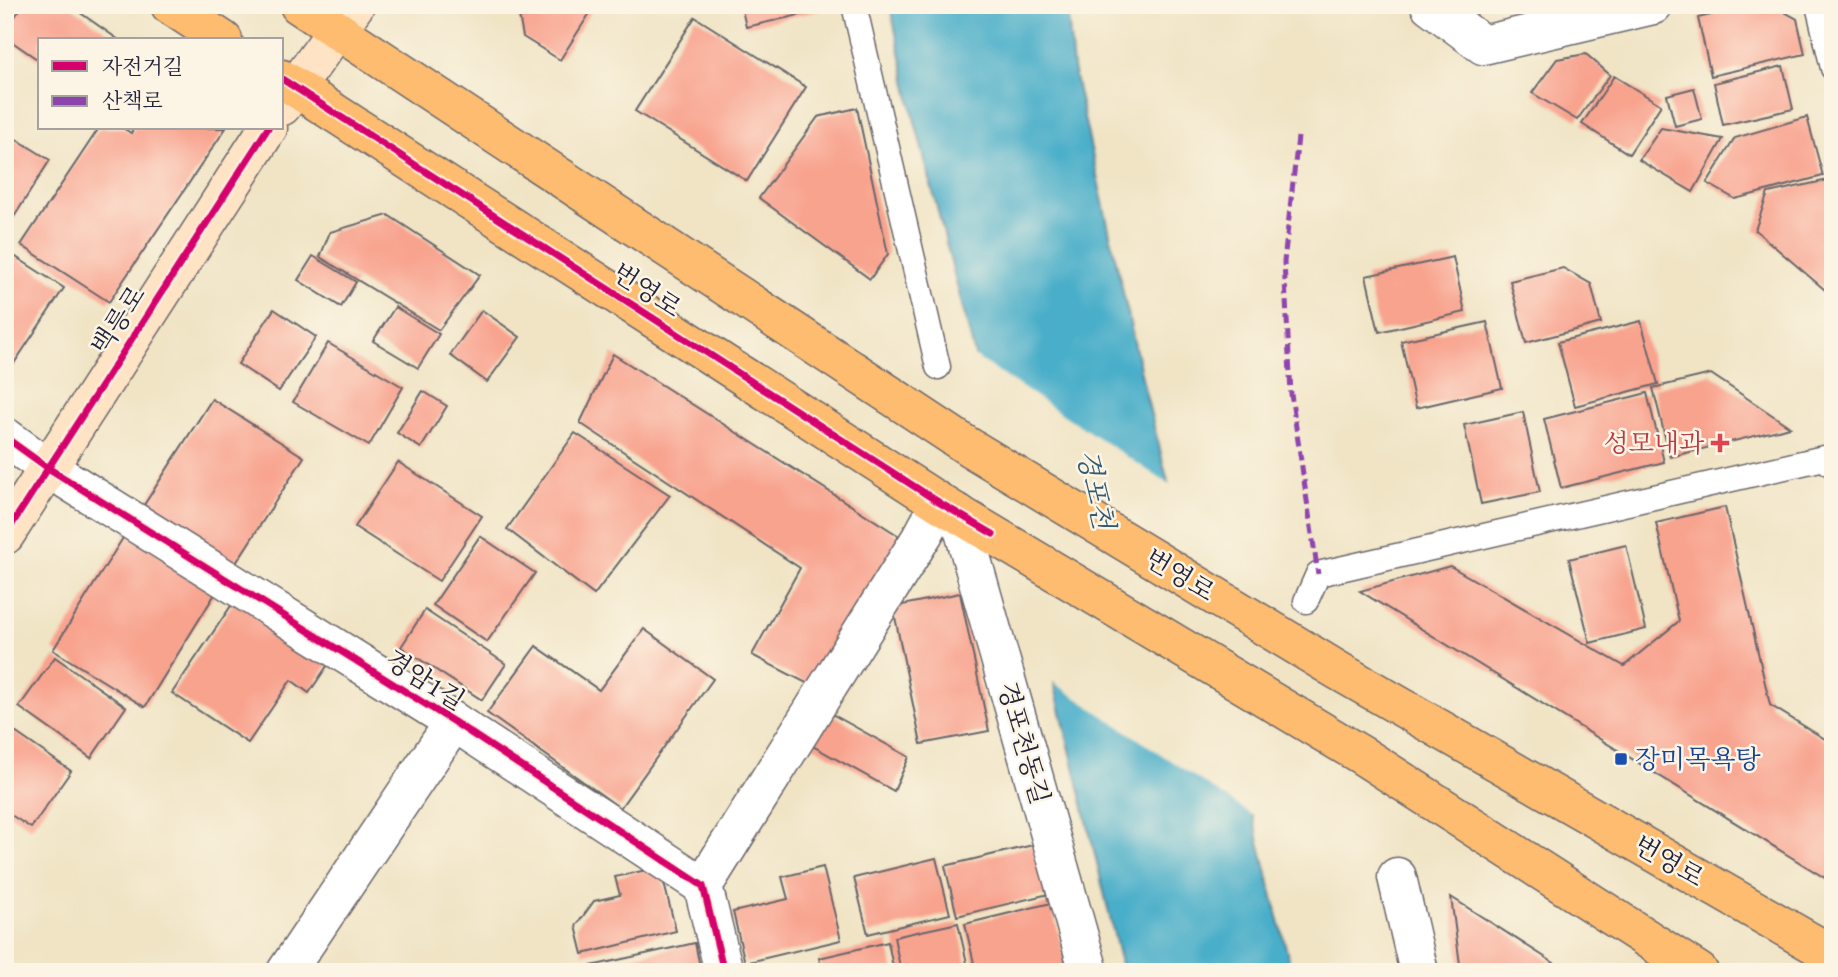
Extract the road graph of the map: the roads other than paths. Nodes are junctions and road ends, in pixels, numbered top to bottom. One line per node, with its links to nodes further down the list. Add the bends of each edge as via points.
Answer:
1 (170, 5): 8 (main road)
2 (299, 5): 7 (main road, 번영로)
3 (854, 5): 12 (lane)
4 (1430, 5): 5 (street, via 1483,45)
5 (1653, 5)
6 (1818, 5): 9 (lane)
7 (345, 18): 10 (street); 22 (main road, 번영로, via 968,447 1337,670)
8 (220, 38)
9 (1833, 68)
10 (286, 91): 16 (main road, 번영로)
11 (267, 130): 15 (street, 백릉로)
12 (938, 367)
13 (5, 437): 15 (street, 경암1길)
14 (1833, 466): 18 (lane, via 1824,458 1318,574)
15 (48, 468): 17 (street, 백릉로); 19 (street, 경암1길)
16 (949, 508): 21 (street); 25 (street, 경포천동길); 27 (main road, 번영로, via 1363,756)
17 (5, 535)
18 (1306, 601)
19 (454, 722): 21 (street, 경암1길); 23 (street)
20 (1397, 877): 26 (street)
21 (703, 886): 24 (street)
22 (1833, 956)
23 (286, 972)
24 (724, 972)
25 (1089, 972)
26 (1419, 972)
27 (1699, 972)

